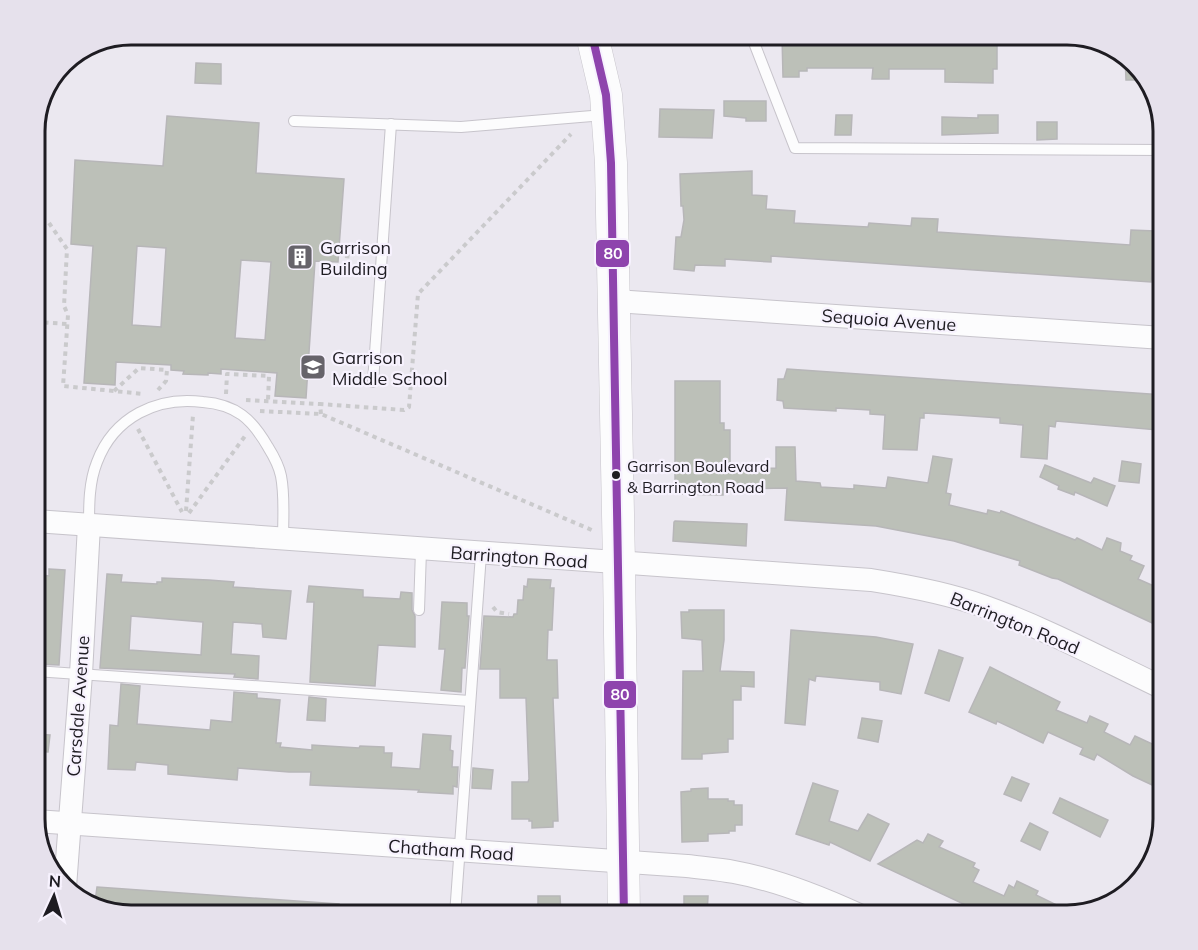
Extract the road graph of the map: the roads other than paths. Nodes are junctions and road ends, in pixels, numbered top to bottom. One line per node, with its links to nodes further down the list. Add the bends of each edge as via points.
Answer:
1 (595, 45): 3 (main road)
2 (755, 45): 6 (lane, via 795,148)
3 (608, 115): 5 (lane, via 461,127); 7 (main road)
4 (294, 121): 5 (lane)
5 (391, 124): 9 (lane)
6 (1153, 150)
7 (615, 301): 8 (street, Sequoia Avenue); 15 (main road)
8 (1153, 337)
9 (373, 382)
10 (45, 522): 11 (street, Barrington Road)
11 (88, 525): 12 (street, Barrington Road); 12 (lane, via 90,485 108,441 125,421 146,408 192,400 219,404 241,414 259,432 281,476); 18 (street, Carsdale Avenue)
12 (283, 540): 13 (street, Barrington Road)
13 (421, 550): 14 (street, Barrington Road); 16 (lane)
14 (481, 554): 15 (street, Barrington Road); 20 (lane)
15 (619, 564): 19 (street, Barrington Road, via 871,580 915,587 1026,623); 24 (main road)
16 (419, 610)
17 (45, 672): 18 (lane)
18 (81, 674): 20 (lane); 22 (street, Carsdale Avenue)
19 (1153, 683)
20 (470, 701): 23 (lane)
21 (45, 822): 22 (street, Chatham Road)
22 (70, 823): 23 (street, Chatham Road); 25 (street, Carsdale Avenue)
23 (460, 850): 24 (street, Chatham Road); 26 (lane)
24 (623, 862): 27 (main road); 28 (street, Chatham Road, via 734,872)
25 (67, 866)
26 (456, 905)
27 (624, 905)
28 (835, 905)

